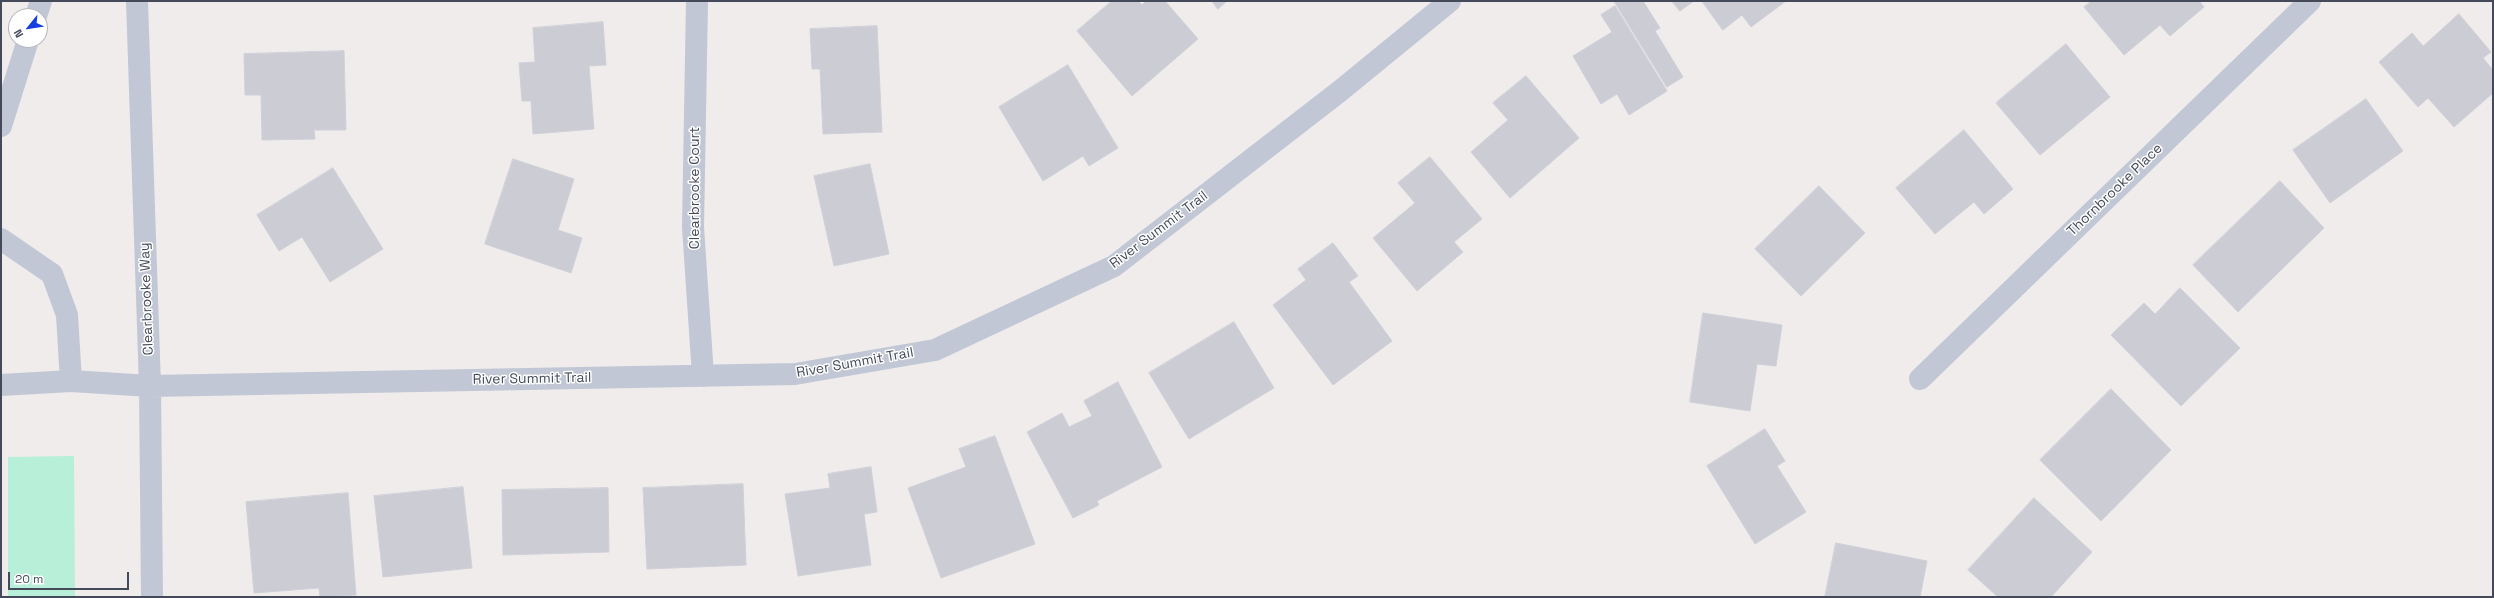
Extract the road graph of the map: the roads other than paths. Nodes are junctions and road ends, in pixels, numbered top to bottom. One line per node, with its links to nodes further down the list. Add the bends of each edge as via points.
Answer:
1 (137, 1): 12 (street, Clearbrooke Way)
2 (697, 1): 8 (street, Clearbrooke Court, via 693,227)
3 (1450, 1): 8 (street, River Summit Trail, via 1340,91 1114,266 935,350 795,374)
4 (2310, 1): 9 (street, Thornbrooke Place)
5 (25, 48): 6 (street)
6 (1, 126)
7 (1, 239): 10 (street, via 52,274 67,315)
8 (703, 376): 12 (street, River Summit Trail)
9 (1920, 379)
10 (71, 381): 11 (street, River Summit Trail); 12 (street, River Summit Trail)
11 (1, 385)
12 (150, 386): 13 (street, Clearbrooke Way)
13 (152, 597)

